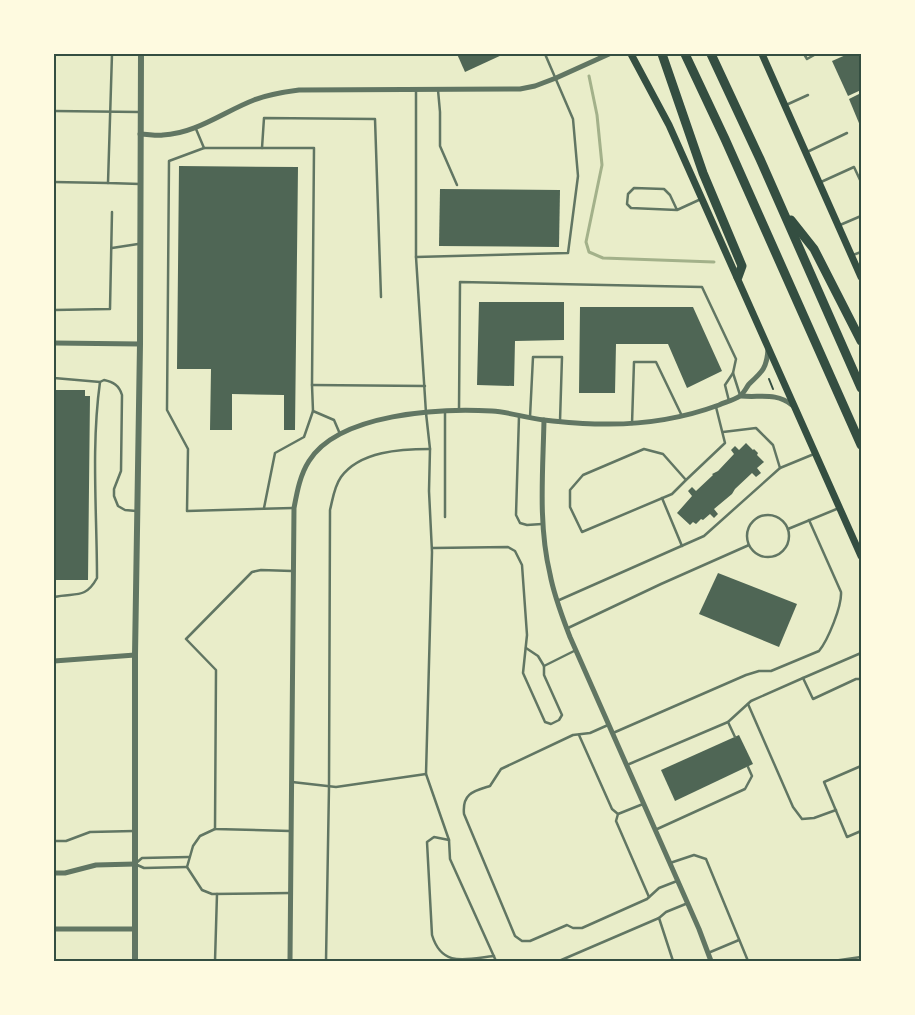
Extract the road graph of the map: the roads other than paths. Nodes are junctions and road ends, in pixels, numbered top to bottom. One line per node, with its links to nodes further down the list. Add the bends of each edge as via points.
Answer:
1 (112, 54): 18 (lane)
2 (141, 54): 19 (street)
3 (545, 54): 12 (lane)
4 (609, 54): 12 (street)
5 (632, 54): 32 (main road, via 662,108)
6 (662, 54): 43 (highway, via 703,173 742,266)
7 (685, 54): 73 (highway)
8 (711, 54): 34 (highway)
9 (762, 54): 16 (main road)
10 (804, 54): 11 (lane, via 806,58)
11 (816, 54)
12 (556, 78): 14 (street, via 520,89); 42 (lane, via 573,118 578,176 568,253)
13 (416, 89): 14 (street); 20 (street, via 275,93 254,99); 42 (lane)
14 (438, 89): 31 (lane, via 440,146)
15 (808, 95): 16 (lane)
16 (785, 105): 25 (main road)
17 (54, 112): 18 (lane)
18 (111, 112): 19 (lane); 29 (lane)
19 (140, 112): 22 (street)
20 (195, 127): 22 (street, via 164,135); 23 (lane)
21 (847, 133): 25 (lane)
22 (140, 134): 30 (street)
23 (204, 148): 24 (lane); 81 (lane, via 169,161 167,410 188,449 187,511)
24 (262, 148): 45 (lane, via 264,118 374,119); 54 (lane, via 314,148)
25 (806, 153): 27 (main road)
26 (54, 182): 29 (lane)
27 (819, 182): 28 (lane, via 854,166); 37 (main road)
28 (861, 182)
29 (108, 183): 30 (lane)
30 (140, 184): 38 (street)
31 (457, 185)
32 (702, 198): 33 (lane); 43 (main road)
33 (677, 210): 33 (lane, via 631,208 627,204 628,194 634,188 664,189)
34 (782, 210): 47 (highway, via 814,248); 56 (highway)
35 (112, 212): 39 (lane)
36 (861, 216): 37 (lane)
37 (838, 226): 41 (main road)
38 (140, 244): 39 (lane); 49 (street)
39 (112, 248): 46 (lane, via 110,309)
40 (861, 252): 41 (lane)
41 (852, 256): 44 (main road)
42 (416, 257): 55 (lane)
43 (738, 277): 50 (main road)
44 (861, 278)
45 (380, 297)
46 (54, 310)
47 (861, 341)
48 (54, 343): 49 (street)
49 (140, 344): 82 (street)
50 (769, 346): 57 (street, via 763,370); 60 (main road)
51 (733, 373): 57 (lane); 58 (lane, via 725,385); 62 (lane, via 736,359 702,287 460,282)
52 (54, 378): 53 (lane)
53 (100, 382): 82 (lane, via 104,380 115,384 122,395 121,471 114,496 118,506); 92 (lane, via 95,499 97,578 87,593)
54 (312, 386): 55 (lane); 63 (lane)
55 (425, 386): 64 (lane)
56 (861, 388)
57 (740, 396): 58 (street); 60 (street, via 777,396)
58 (729, 401): 59 (street)
59 (716, 406): 66 (street); 71 (lane)
60 (796, 409): 75 (main road)
61 (445, 411): 62 (street); 64 (street); 83 (lane)
62 (459, 411): 65 (street, via 493,411)
63 (313, 412): 72 (lane, via 334,420); 81 (lane, via 304,437 275,453)
64 (426, 413): 72 (street, via 397,416); 74 (lane)
65 (519, 416): 67 (street); 85 (lane, via 516,515 520,523)
66 (682, 416): 70 (street); 70 (lane, via 656,362 634,362)
67 (530, 418): 68 (street); 69 (lane, via 533,357 562,357)
68 (544, 420): 69 (street); 85 (street)
69 (560, 421): 70 (street)
70 (632, 424)
71 (723, 432): 76 (lane, via 756,428 773,445); 77 (lane, via 725,443)
72 (340, 434): 79 (street, via 309,460 297,490)
73 (861, 446)
74 (430, 449): 89 (lane); 114 (lane, via 375,455 342,476 335,489 330,510)
75 (816, 453): 76 (lane); 80 (main road)
76 (780, 468): 88 (lane, via 704,536)
77 (686, 480): 78 (lane, via 672,494); 78 (lane, via 663,454 644,449 583,475 570,490 570,507 582,532)
78 (662, 498): 88 (lane)
79 (294, 508): 81 (lane); 91 (street)
80 (840, 508): 84 (lane); 90 (main road)
81 (264, 509)
82 (137, 512): 98 (street)
83 (445, 518)
84 (809, 520): 86 (lane); 106 (lane, via 842,599 819,651 771,671 746,675)
85 (543, 524): 93 (street, via 549,574)
86 (788, 529): 87 (lane, via 788,542 775,556 762,557); 87 (lane, via 774,516 760,516 747,530)
87 (748, 545): 94 (lane)
88 (682, 546): 93 (lane)
89 (432, 548): 95 (lane, via 508,547 515,551 522,565); 112 (lane)
90 (861, 556)
91 (294, 571): 113 (street); 118 (lane, via 252,572 186,638 216,670)
92 (54, 597)
93 (557, 601): 94 (street)
94 (567, 629): 96 (street)
95 (526, 648): 100 (lane, via 538,656); 100 (lane, via 523,672 545,722 550,724 562,715 544,675)
96 (576, 650): 100 (lane); 105 (street)
97 (861, 653): 101 (lane)
98 (135, 655): 99 (street); 119 (street)
99 (54, 660)
100 (544, 666)
101 (803, 678): 102 (lane, via 813,699); 103 (lane)
102 (861, 678)
103 (748, 704): 104 (lane); 116 (lane, via 793,807 802,819)
104 (728, 722): 108 (lane); 109 (lane)
105 (609, 725): 106 (street); 107 (lane)
106 (613, 733): 109 (street)
107 (579, 734): 117 (lane, via 612,809); 133 (lane, via 501,769 490,786 473,791 463,804 464,814 515,936 522,941 530,941 567,925 582,928)
108 (735, 737)
109 (627, 765): 115 (street)
110 (861, 766): 116 (lane, via 824,782)
111 (748, 767): 121 (lane, via 752,776 745,789)
112 (426, 774): 114 (lane); 123 (lane)
113 (292, 782): 114 (lane); 120 (street)
114 (329, 787): 145 (lane)
115 (644, 804): 117 (lane); 121 (street)
116 (836, 810): 122 (lane, via 847,837)
117 (618, 814): 133 (lane, via 616,822)
118 (215, 829): 120 (lane); 125 (lane, via 200,836)
119 (135, 830): 124 (lane, via 90,832 66,841); 127 (street)
120 (291, 830): 131 (street)
121 (656, 830): 126 (street)
122 (861, 831)
123 (450, 840): 140 (lane, via 450,859); 140 (lane, via 434,837 427,842 434,943 445,957)
124 (54, 841)
125 (190, 857): 127 (lane, via 142,858); 128 (lane)
126 (670, 863): 130 (street); 138 (lane, via 694,854 706,859)
127 (135, 864): 128 (lane, via 144,868); 129 (street, via 96,865); 137 (street)
128 (186, 867): 132 (lane, via 202,890)
129 (54, 873)
130 (678, 881): 133 (lane, via 659,888); 134 (street)
131 (290, 893): 132 (lane); 144 (street)
132 (217, 894): 143 (lane)
133 (649, 897)
134 (688, 903): 135 (lane); 139 (street)
135 (659, 918): 147 (lane); 148 (lane)
136 (54, 929): 137 (street)
137 (135, 929): 142 (street)
138 (739, 940): 139 (lane); 150 (lane)
139 (708, 953): 149 (street)
140 (494, 956): 146 (lane)
141 (861, 957): 151 (lane)
142 (135, 961)
143 (215, 961)
144 (290, 961)
145 (326, 961)
146 (496, 961)
147 (559, 961)
148 (674, 961)
149 (711, 961)
150 (748, 961)
151 (833, 961)

